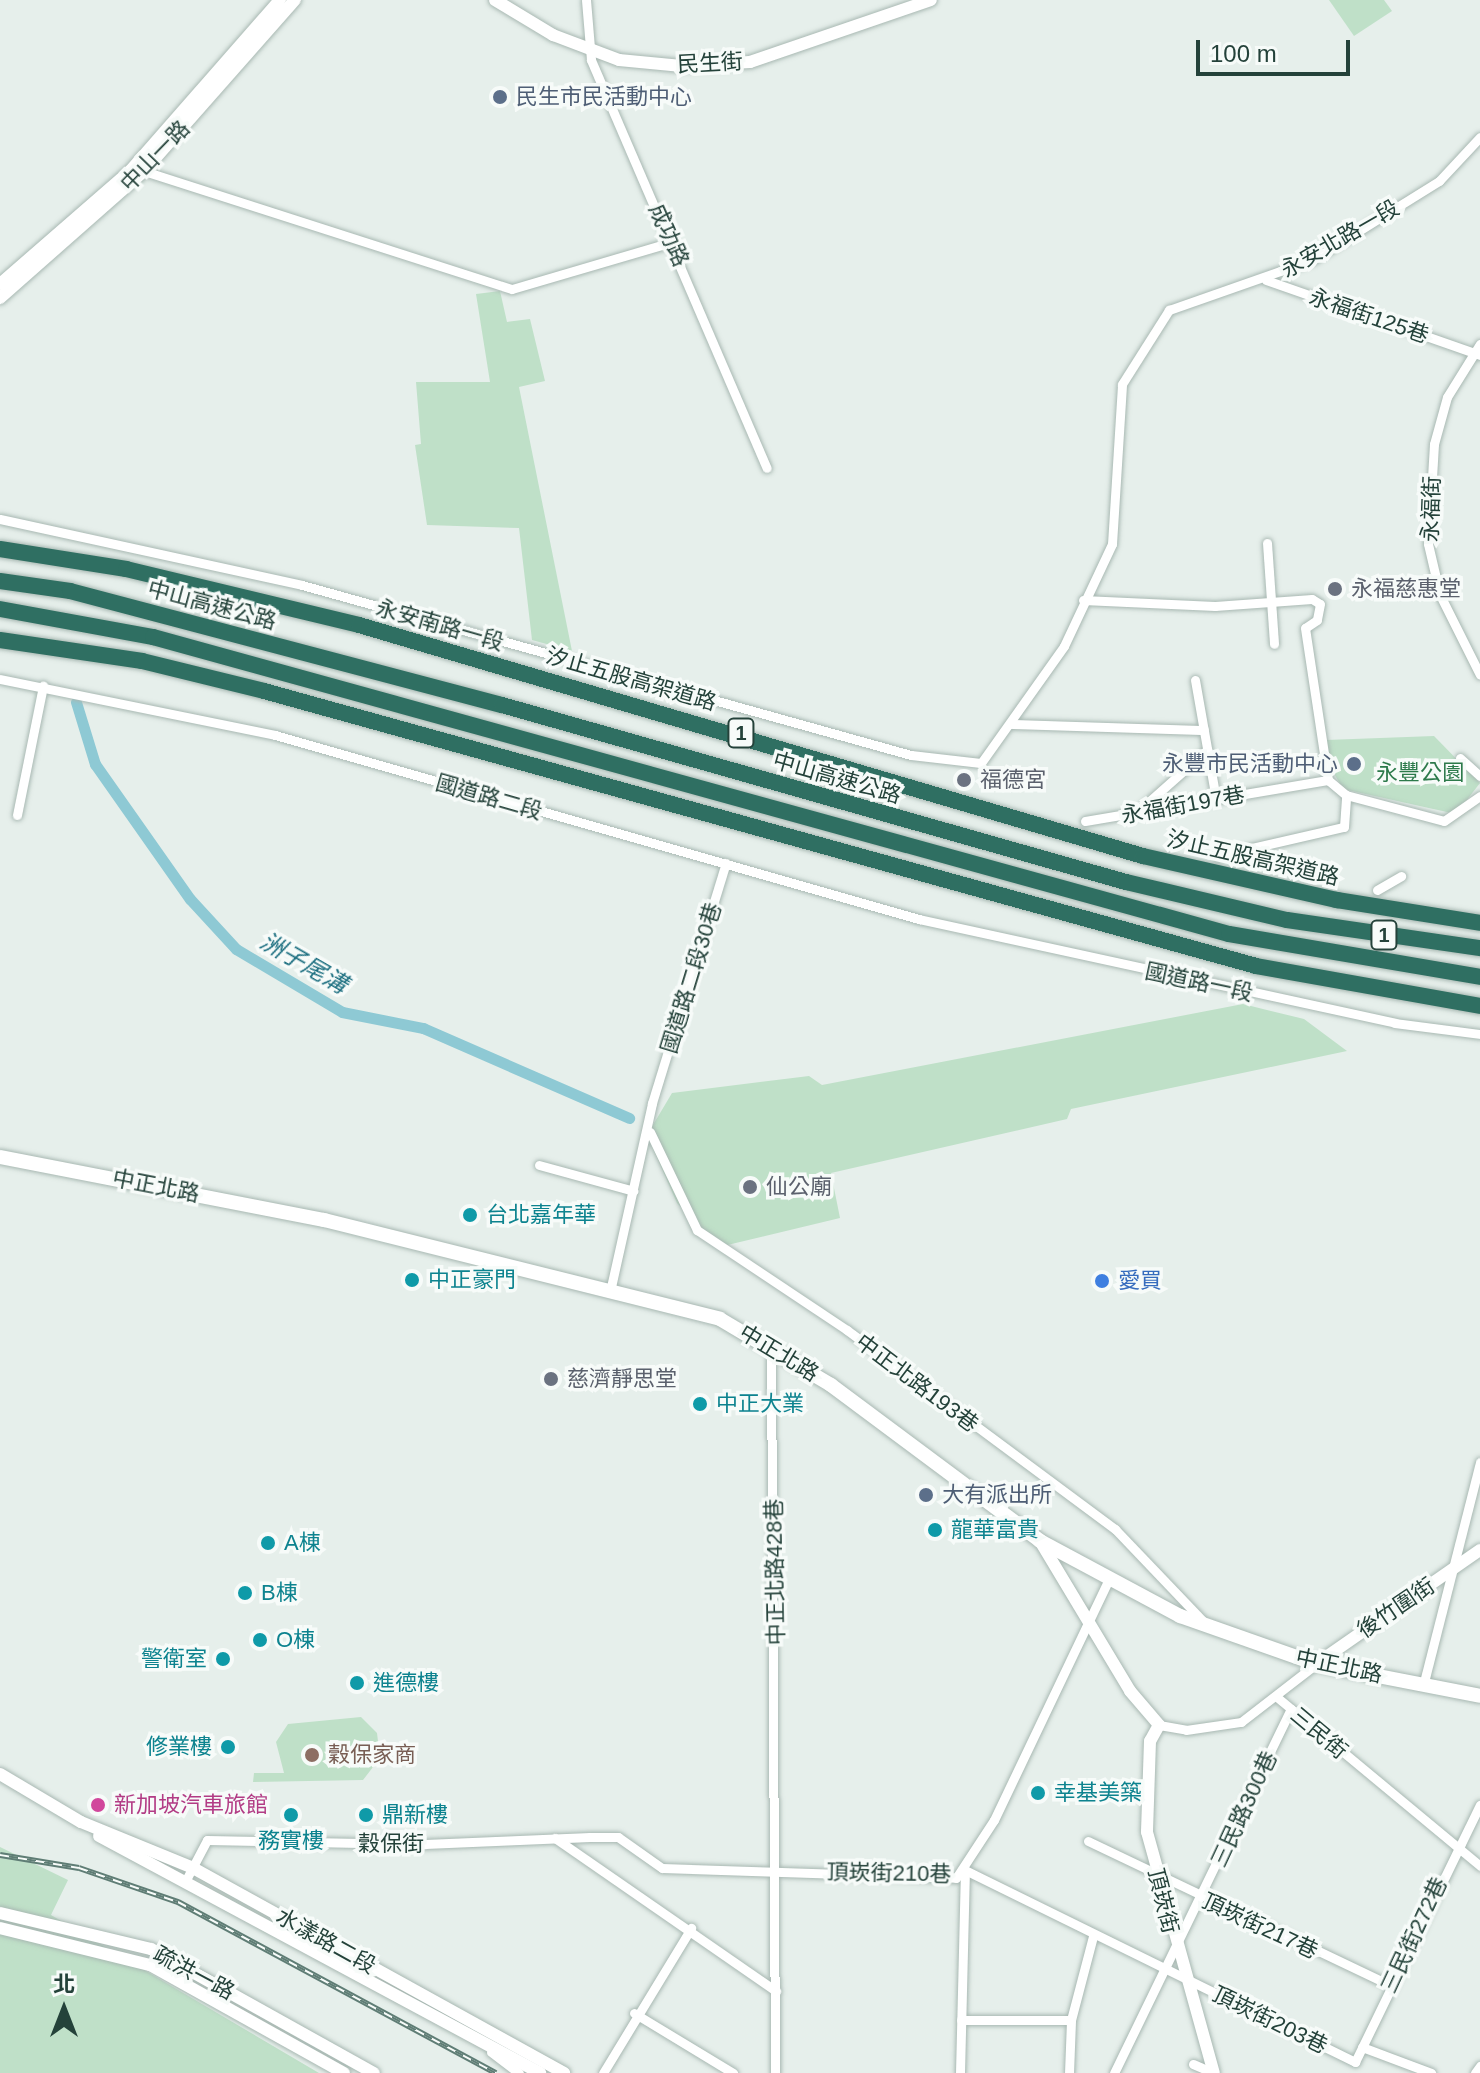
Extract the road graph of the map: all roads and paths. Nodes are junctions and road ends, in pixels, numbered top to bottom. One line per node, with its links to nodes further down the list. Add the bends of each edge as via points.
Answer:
1 (280, 0): 11 (street, 中山一路, via 131,170)
2 (295, 0): 8 (street, 中山一路)
3 (495, 0): 6 (street, 民生街)
4 (586, 0): 6 (street, 成功路)
5 (931, 0): 6 (street, 民生街, via 750,62 640,63)
6 (590, 48): 9 (street, 成功路)
7 (1480, 137): 10 (street, 永安北路一段, via 1439,181 1312,260)
8 (144, 171): 9 (street, via 512,289); 12 (street, 中山一路)
9 (672, 242): 14 (street, 成功路)
10 (1266, 280): 13 (street, 永福街125巷); 19 (street, 永安北路一段, via 1169,310 1139,352 1116,410 1112,544)
11 (0, 284)
12 (0, 298)
13 (1478, 350): 24 (street, 永福街, via 1447,397 1434,444 1428,544 1440,595)
14 (767, 468)
15 (0, 519): 32 (street, 永安南路一段, via 302,585 827,734)
16 (1267, 543): 20 (street)
17 (0, 549): 46 (highway, 汐止五股高架道路 / 1, via 126,569 359,625 1143,856 1337,900)
18 (0, 581): 47 (highway, 中山高速公路 / 1, via 70,591 502,705 1126,882 1287,920)
19 (1083, 600): 20 (street); 28 (street, 永安北路一段, via 1064,646)
20 (1269, 602): 23 (street); 34 (street, via 1320,604 1317,620 1305,628)
21 (0, 609): 48 (highway, 中山高速公路 / 1, via 153,637 1229,934)
22 (0, 640): 49 (highway, via 142,661 264,691 1256,966)
23 (1274, 644)
24 (1480, 675)
25 (0, 679): 27 (street, 國道路二段)
26 (1195, 680): 29 (street)
27 (43, 686): 39 (street); 42 (street, 國道路二段, via 275,735)
28 (1010, 724): 29 (street); 32 (street, 永安北路一段, via 981,763)
29 (1204, 730): 30 (street)
30 (1207, 750): 37 (street); 38 (street)
31 (1460, 758): 33 (street)
32 (970, 765)
33 (1480, 776)
34 (1328, 780): 35 (street); 37 (street, 永福街197巷)
35 (1346, 795): 36 (street, via 1444,821); 41 (street, via 1344,827)
36 (1480, 796)
37 (1216, 799): 38 (street, 永福街197巷)
38 (1134, 814): 40 (street, 永福街197巷)
39 (17, 815)
40 (1085, 821)
41 (1217, 856)
42 (726, 863): 45 (street, 國道路二段); 51 (street, 國道路二段30巷, via 655,1093)
43 (1401, 876): 44 (street)
44 (1377, 890)
45 (919, 919): 50 (street, 國道路一段, via 1395,1023)
46 (1480, 923)
47 (1480, 948)
48 (1480, 977)
49 (1480, 1006)
50 (1480, 1034)
51 (650, 1132): 54 (street, 國道路二段30巷); 63 (street, 中正北路193巷, via 697,1230 847,1330 1115,1529)
52 (8, 1158): 55 (main road, 中正北路)
53 (539, 1165): 54 (street)
54 (634, 1191): 55 (street, 國道路二段30巷)
55 (611, 1287): 56 (main road, 中正北路, via 720,1319)
56 (771, 1348): 58 (main road, 中正北路); 80 (street, 中正北路428巷)
57 (1480, 1462): 60 (street)
58 (1040, 1541): 61 (main road, 中正北路); 62 (street)
59 (1480, 1550): 60 (street, 後竹圍街)
60 (1452, 1570): 64 (street, 後竹圍街); 65 (street)
61 (1109, 1579): 62 (street); 63 (main road, 中正北路)
62 (1089, 1620): 69 (street); 79 (street)
63 (1205, 1624): 64 (main road, 中正北路)
64 (1316, 1664): 65 (main road, 中正北路); 67 (street, 後竹圍街)
65 (1424, 1682): 66 (main road, 中正北路)
66 (1480, 1696)
67 (1278, 1698): 68 (street, 三民街); 69 (street, 三民街, via 1241,1722 1186,1730)
68 (1291, 1709): 77 (street, 三民街); 83 (street, 三民路300巷)
69 (1159, 1725): 81 (street, 頂崁街, via 1150,1741 1147,1832)
70 (0, 1774): 72 (street, 水漾路二段)
71 (0, 1782): 72 (street)
72 (21, 1786): 82 (street, 水漾路二段, via 81,1822)
73 (1480, 1805): 77 (street, 三民街272巷)
74 (618, 1837): 75 (street, 穀保街); 80 (street, 頂崁街210巷, via 662,1868)
75 (555, 1838): 82 (street, 穀保街, via 207,1840); 86 (street)
76 (1088, 1841): 81 (street, 頂崁街217巷)
77 (1456, 1846): 78 (street, 三民街); 91 (street, 三民街272巷)
78 (1480, 1866)
79 (965, 1870): 80 (street, 頂崁街210巷, via 956,1878); 87 (street, 頂崁街210巷); 94 (street)
80 (777, 1872): 92 (street, 中正北路428巷)
81 (1155, 1872): 83 (street, 頂崁街217巷); 88 (street, 頂崁街)
82 (190, 1873): 96 (street, 水漾路二段); 106 (street, 水漾路二段)
83 (1201, 1900): 88 (street, 三民路300巷); 91 (street, 頂崁街217巷)
84 (0, 1913): 103 (street, 疏洪一路, via 151,1949)
85 (0, 1928): 102 (street, 疏洪一路, via 150,1965)
86 (691, 1928): 92 (street); 93 (street)
87 (1093, 1936): 89 (street, 頂崁街210巷); 95 (street)
88 (1176, 1952): 89 (street, 三民路300巷); 90 (street, 頂崁街)
89 (1167, 1973): 90 (street, 頂崁街210巷); 112 (street, 三民路300巷)
90 (1190, 1981): 99 (street, 頂崁街203巷); 113 (street, 頂崁街)
91 (1390, 1985): 97 (street, 三民街272巷)
92 (776, 1991): 109 (street, 中正北路428巷)
93 (634, 2013): 107 (street); 108 (street)
94 (961, 2020): 95 (street); 110 (street)
95 (1071, 2020): 111 (street)
96 (453, 2023): 104 (street); 105 (street, 水漾路二段)
97 (1373, 2024): 98 (street, 頂崁街203巷)
98 (1362, 2047): 99 (street, 頂崁街203巷); 115 (street)
99 (1355, 2062): 114 (street)
100 (1193, 2064): 113 (street)
101 (1480, 2066): 116 (street)
102 (344, 2073)
103 (374, 2073)
104 (519, 2073)
105 (540, 2073)
106 (564, 2073)
107 (603, 2073)
108 (733, 2073)
109 (775, 2073)
110 (960, 2073)
111 (1069, 2073)
112 (1114, 2073)
113 (1214, 2073)
114 (1351, 2073)
115 (1431, 2073)
116 (1475, 2073)

